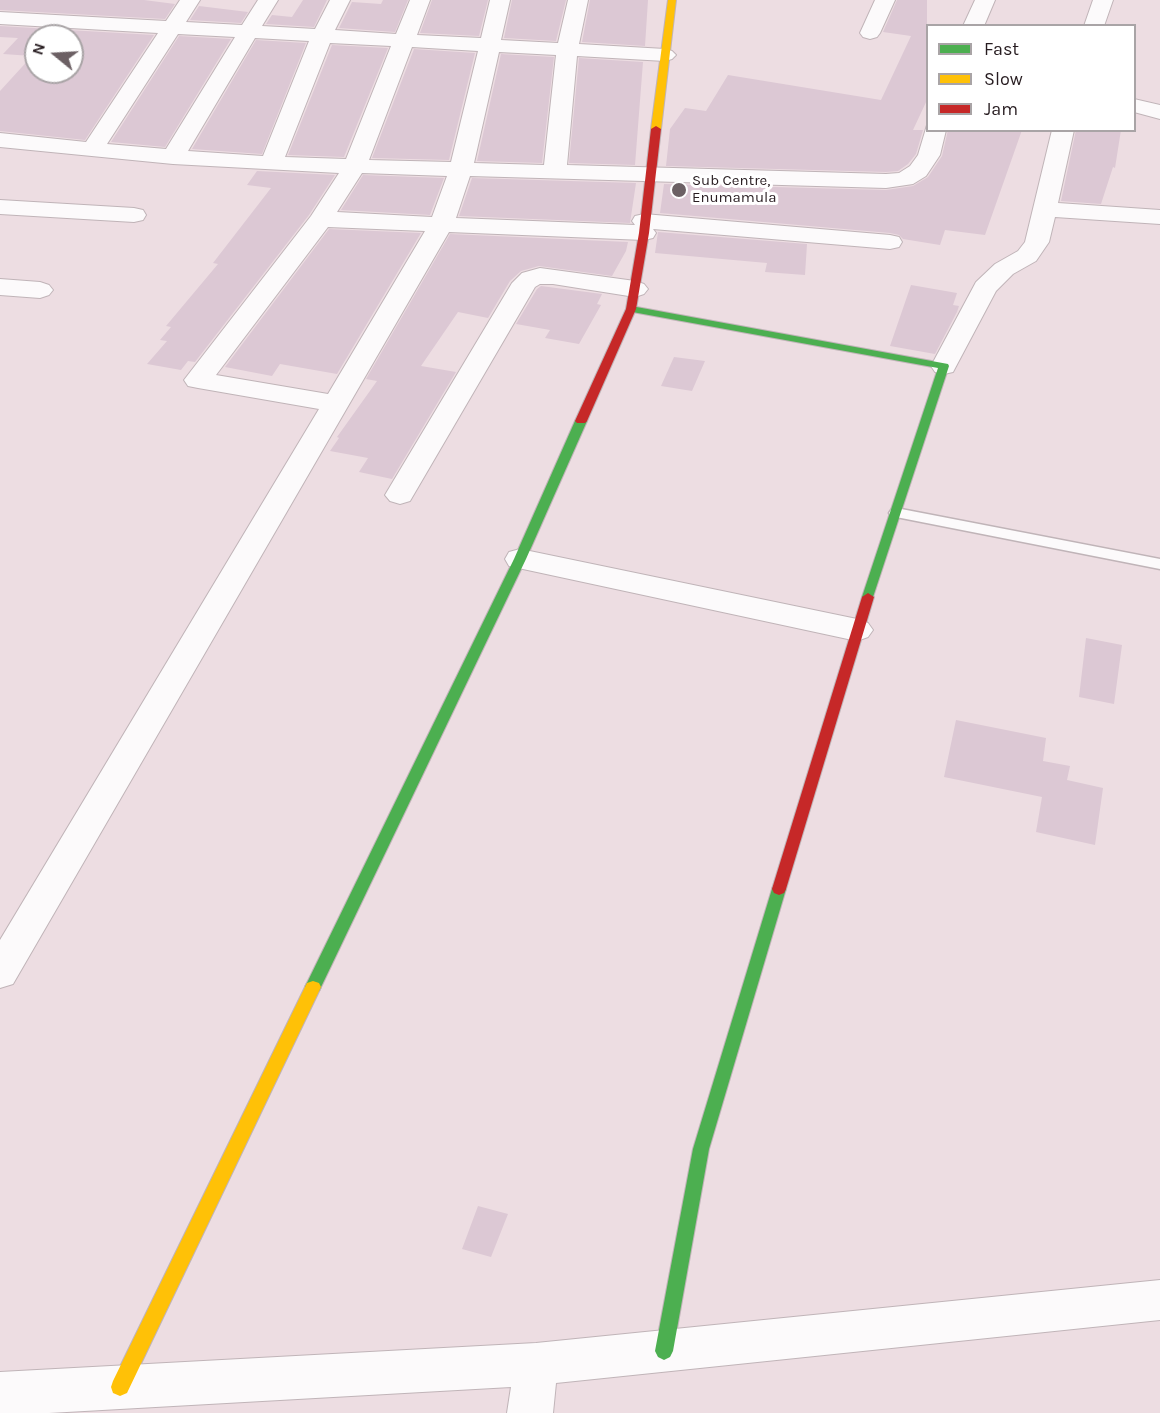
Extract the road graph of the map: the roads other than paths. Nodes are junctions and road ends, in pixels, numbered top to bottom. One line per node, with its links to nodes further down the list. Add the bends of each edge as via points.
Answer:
1 (32, 0): 12 (street)
2 (190, 0): 15 (street)
3 (268, 0): 16 (street)
4 (340, 0): 18 (street)
5 (420, 0): 20 (street)
6 (500, 0): 21 (street)
7 (578, 0): 22 (street)
8 (672, 0): 23 (street)
9 (885, 0): 17 (street)
10 (985, 0): 13 (street)
11 (1103, 0): 14 (street)
12 (9, 19): 15 (street); 19 (street)
13 (974, 24)
14 (1095, 24)
15 (171, 27): 16 (street); 29 (street)
16 (250, 32): 18 (street); 30 (street)
17 (870, 33)
18 (322, 36): 20 (street); 31 (street)
19 (0, 40)
20 (405, 40): 21 (street); 32 (street)
21 (488, 45): 22 (street); 33 (street)
22 (567, 49): 23 (street); 34 (street)
23 (665, 55): 35 (street)
24 (1136, 106): 25 (street)
25 (1160, 112)
26 (934, 132): 35 (street, via 918,171 905,179)
27 (1063, 132): 37 (street)
28 (0, 140): 29 (street)
29 (92, 149): 30 (street)
30 (173, 157): 31 (street)
31 (271, 164): 32 (street)
32 (355, 166): 33 (street); 40 (street)
33 (461, 170): 34 (street); 41 (street)
34 (555, 171): 35 (street)
35 (649, 174): 42 (street)
36 (0, 207): 38 (street)
37 (1045, 209): 39 (street); 47 (street, via 1037,242 1027,256 1004,269 985,287)
38 (134, 215)
39 (1160, 217)
40 (321, 219): 41 (street); 48 (street, via 198,380)
41 (441, 225): 42 (street); 48 (street)
42 (644, 227): 43 (street); 46 (street)
43 (890, 242)
44 (0, 286): 45 (street)
45 (40, 290)
46 (633, 299): 47 (street); 49 (street, via 553,276 540,276 525,283); 51 (street)
47 (945, 366): 50 (street)
48 (334, 403): 54 (street)
49 (400, 495)
50 (896, 513): 52 (lane); 53 (street)
51 (520, 559): 53 (street); 58 (street)
52 (1160, 564)
53 (857, 630): 56 (street, via 700,1149)
54 (0, 973)
55 (1160, 1300): 56 (street)
56 (664, 1351): 57 (street)
57 (536, 1364): 58 (street); 60 (street)
58 (120, 1387): 59 (street)
59 (0, 1394)
60 (530, 1413)

